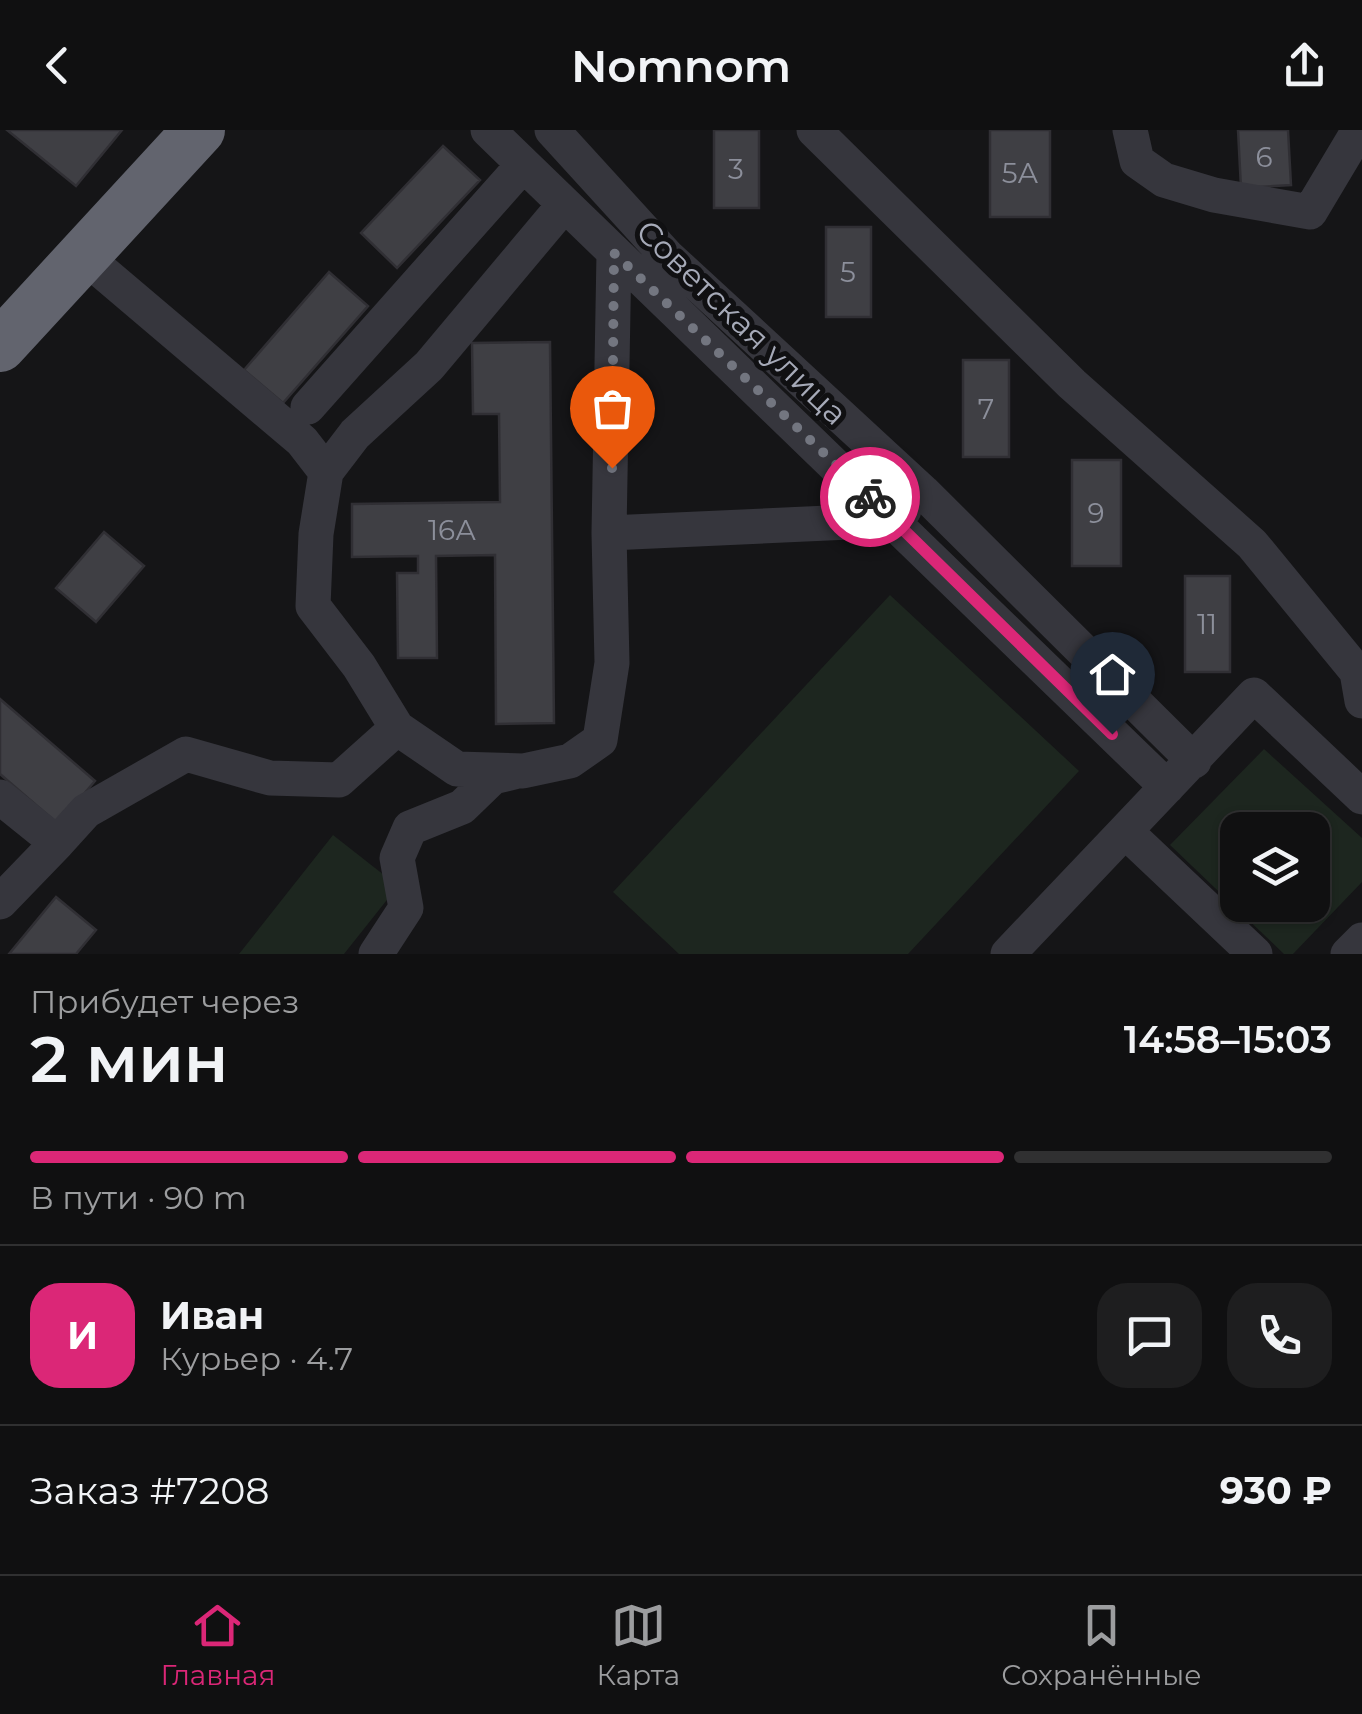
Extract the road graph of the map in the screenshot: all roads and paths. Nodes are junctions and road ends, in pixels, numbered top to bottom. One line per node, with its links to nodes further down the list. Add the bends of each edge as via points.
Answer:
1 (199, 130): 9 (highway)
2 (488, 130): 7 (street, Советская улица)
3 (814, 130): 16 (street, via 1072,384 1252,544 1357,672)
4 (1130, 130): 5 (street, via 1137,161 1164,180 1310,212)
5 (1359, 130)
6 (562, 141): 7 (street); 13 (street, Советская улица, via 667,256)
7 (544, 185): 8 (street, Советская улица); 11 (street); 12 (street, via 429,366 354,434)
8 (614, 253): 14 (street, Советская улица); 15 (street)
9 (85, 256): 10 (highway); 12 (street, via 302,441)
10 (0, 346)
11 (308, 407)
12 (326, 472): 17 (street, via 313,606 360,666)
13 (923, 492): 14 (street); 18 (street, Советская улица)
14 (894, 520): 15 (street); 20 (street, Советская улица)
15 (609, 533): 19 (street, via 612,664 600,740 570,762)
16 (1362, 701)
17 (396, 728): 19 (street, via 457,770); 24 (street, via 339,780 270,778 186,754 86,812)
18 (1194, 760): 20 (street); 22 (street, via 1254,695)
19 (523, 771): 27 (street, via 493,776 462,807 410,828 398,858 406,908)
20 (1167, 787): 23 (street)
21 (0, 797): 24 (street)
22 (1362, 797)
23 (1125, 831): 28 (street); 29 (street)
24 (57, 842): 25 (street)
25 (0, 902)
26 (1362, 940): 30 (street)
27 (376, 954)
28 (1008, 954)
29 (1256, 954)
30 (1348, 954)

